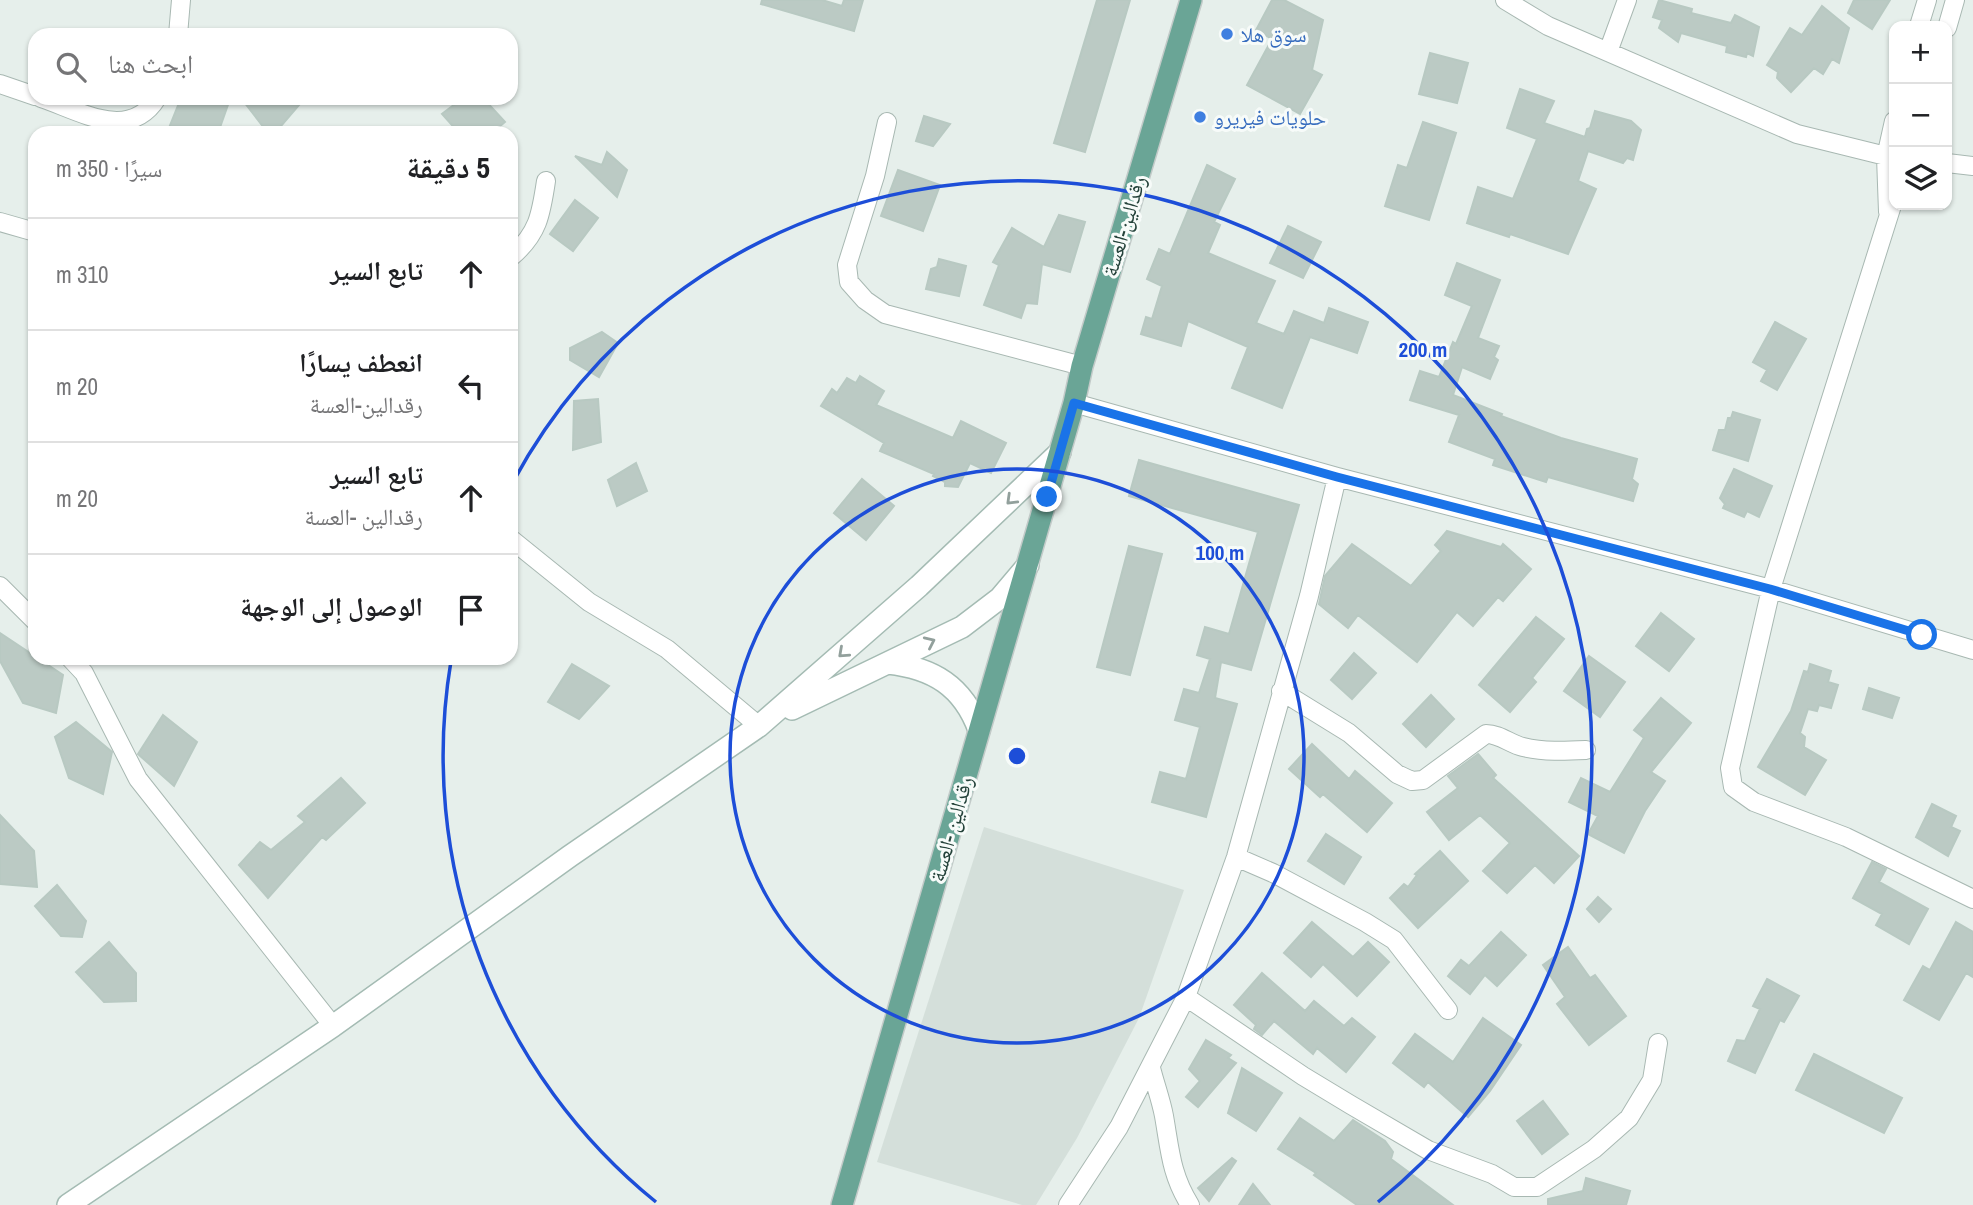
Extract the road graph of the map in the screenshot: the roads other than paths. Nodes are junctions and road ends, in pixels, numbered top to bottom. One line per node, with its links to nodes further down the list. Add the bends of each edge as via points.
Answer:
1 (181, 0): 9 (street)
2 (1191, 0): 24 (main road, رقدالين-العسة)
3 (1506, 0): 10 (street, via 1548,26)
4 (1627, 0): 10 (street)
5 (1927, 0): 7 (street)
6 (1955, 0): 8 (street)
7 (1921, 21)
8 (1949, 21)
9 (179, 28)
10 (1608, 52): 16 (street, via 1797,134)
11 (0, 84): 12 (street)
12 (28, 94)
13 (61, 105): 14 (street, via 109,122 136,117)
14 (152, 105)
15 (887, 122): 24 (street, via 847,265 849,282 885,314)
16 (1889, 157)
17 (1952, 164): 18 (street)
18 (1973, 166)
19 (546, 181): 23 (street, via 535,229)
20 (1890, 210): 31 (street)
21 (0, 222): 22 (street)
22 (28, 230)
23 (518, 251)
24 (1082, 366): 25 (main road, رقدالين-العسة)
25 (1074, 403): 26 (main road, رقدالين-العسة); 27 (street)
26 (1060, 452): 29 (main road, رقدالين -العسة); 37 (street, one-way to 37, via 919,586)
27 (1337, 477): 31 (street); 36 (street)
28 (518, 545): 37 (street, via 589,602 667,649)
29 (1028, 565): 34 (street, one-way to 29, via 980,615); 38 (main road, رقدالين -العسة)
30 (0, 586): 32 (street)
31 (1770, 589): 33 (street); 41 (street, via 1730,768 1733,787 1754,802 1846,837)
32 (28, 614)
33 (1973, 650)
34 (886, 663): 37 (street); 38 (street, via 912,666 947,684 972,710)
35 (77, 665): 44 (street, via 138,779)
36 (1281, 691): 39 (street, via 1412,780 1423,780 1486,734 1539,750); 40 (street)
37 (759, 726): 44 (street)
38 (979, 730): 48 (main road, رقدالين -العسة)
39 (1586, 750)
40 (1236, 857): 42 (street); 43 (street, via 1394,940)
41 (1973, 899)
42 (1186, 997): 45 (street, via 1428,1150 1514,1187 1537,1187 1594,1149 1629,1118 1653,1080); 46 (street)
43 (1448, 1010)
44 (333, 1026): 47 (street)
45 (1658, 1043)
46 (1151, 1068): 49 (street); 50 (street, via 1171,1163)
47 (69, 1205)
48 (842, 1205)
49 (1068, 1205)
50 (1190, 1205)

